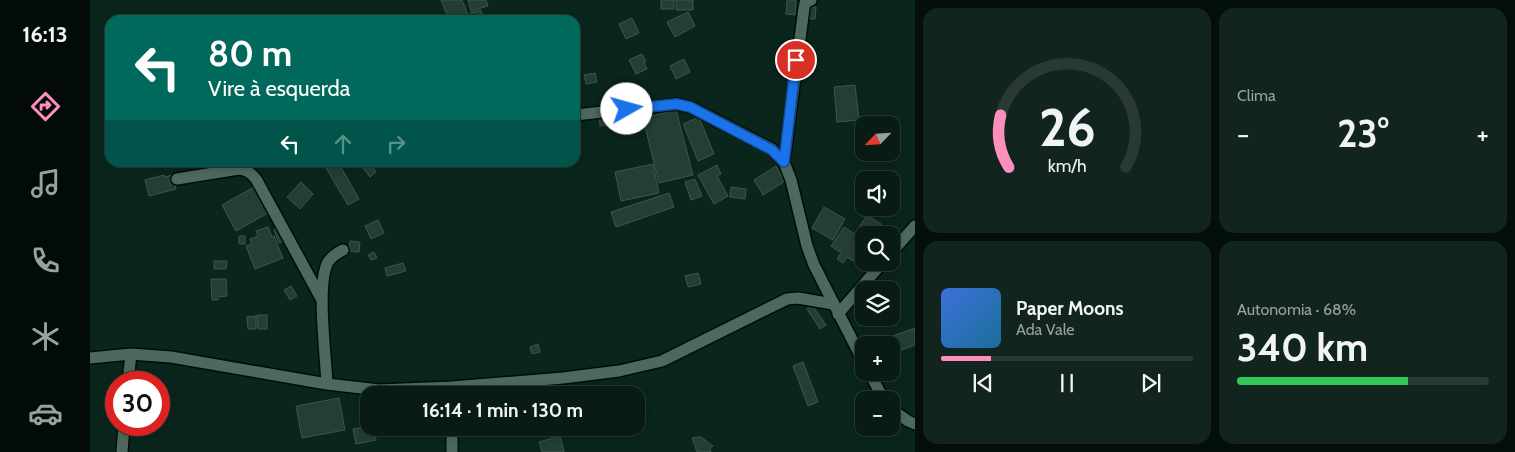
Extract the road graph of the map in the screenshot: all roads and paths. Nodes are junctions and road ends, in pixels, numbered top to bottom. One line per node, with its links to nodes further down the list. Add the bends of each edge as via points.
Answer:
1 (811, 0): 3 (street, via 805,3 804,8)
2 (580, 114): 3 (street, via 677,104 690,107 772,150)
3 (784, 162): 10 (street, via 807,246)
4 (177, 179): 9 (street, via 239,169 252,174)
5 (915, 226): 6 (street)
6 (900, 243)
7 (343, 250): 9 (street, via 327,264)
8 (874, 271): 10 (street)
9 (322, 300): 15 (street)
10 (835, 309): 11 (street); 16 (street, via 798,298 787,299 662,361 619,371)
11 (855, 346)
12 (131, 354): 13 (street); 14 (street); 15 (street, via 171,357)
13 (90, 358)
14 (129, 371)
15 (328, 384): 17 (street)
16 (495, 386)
17 (360, 388)
18 (900, 415): 19 (street)
19 (915, 424)
20 (123, 436): 22 (street)
21 (452, 436): 23 (street)
22 (122, 452)
23 (452, 452)

